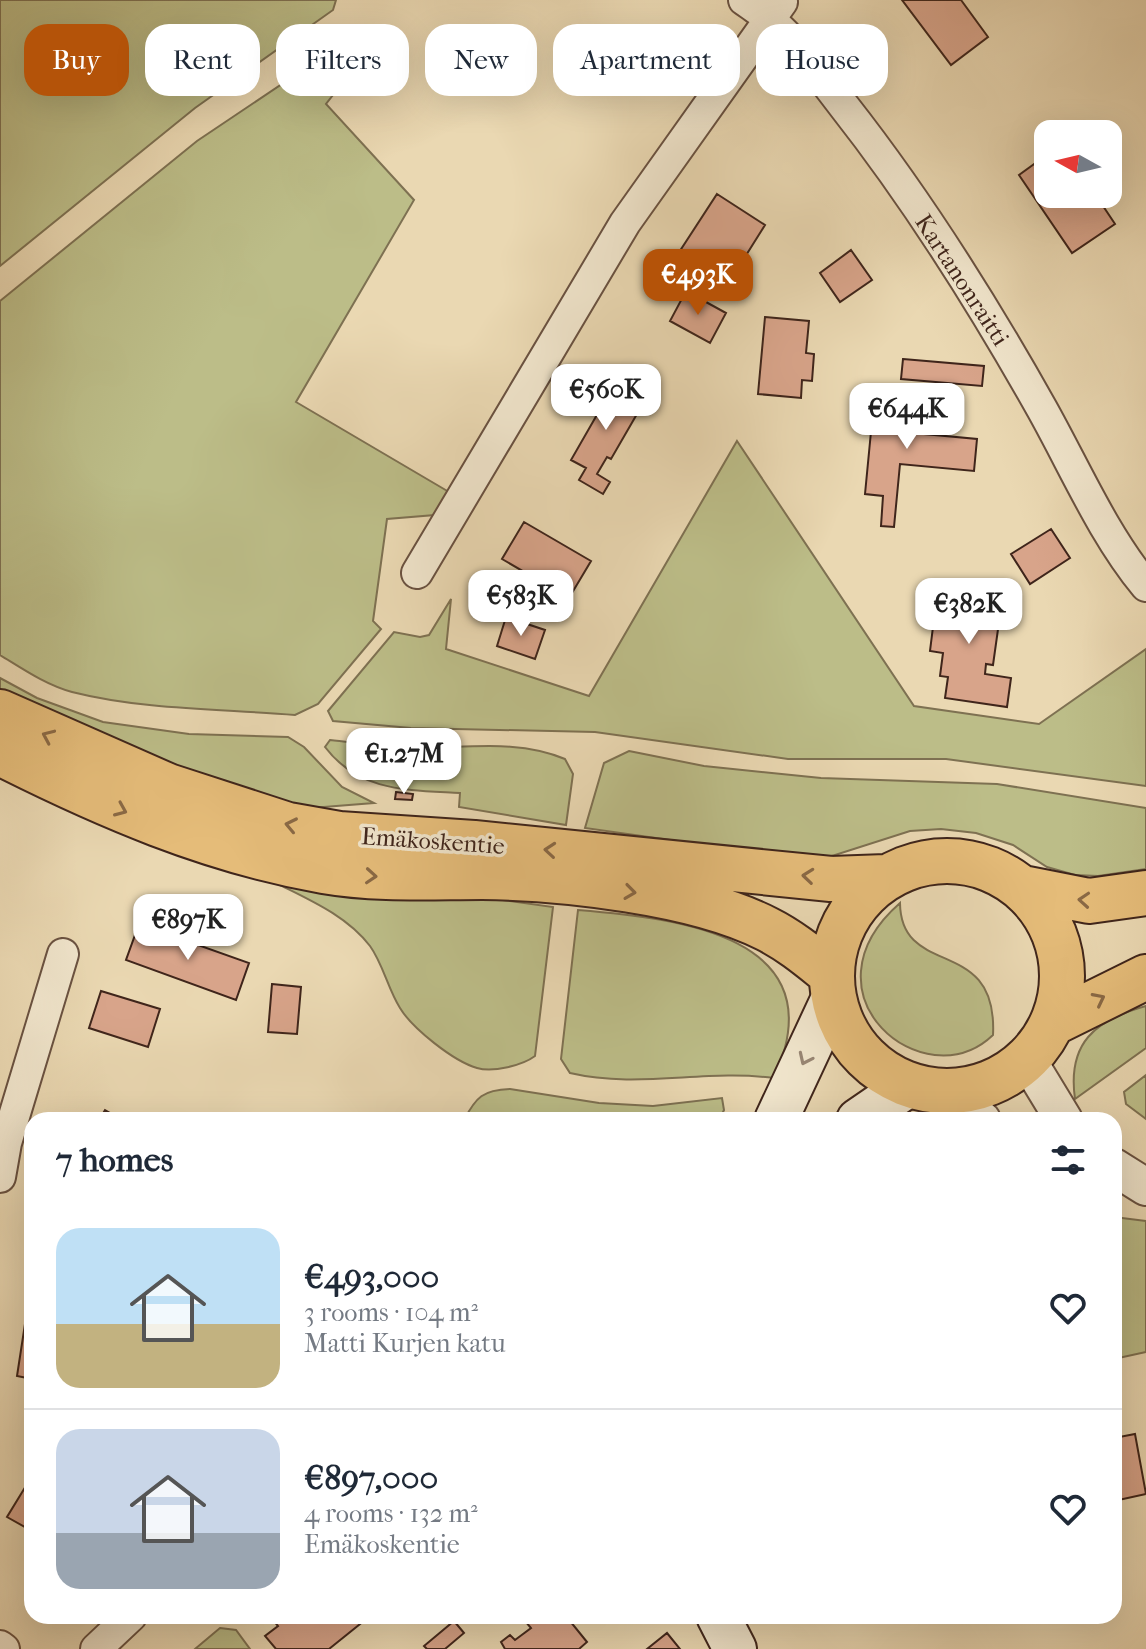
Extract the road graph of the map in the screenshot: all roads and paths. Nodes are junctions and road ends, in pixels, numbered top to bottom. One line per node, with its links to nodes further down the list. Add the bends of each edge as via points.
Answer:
1 (744, 0): 2 (street, Kartanonraitti)
2 (777, 8): 3 (street, via 625,223); 4 (street, Kartanonraitti, via 962,277 1126,563)
3 (417, 573)
4 (1146, 586)
5 (0, 712): 7 (main road, Emäkoskentie, one-way to 5, via 831,879 288,825 168,786)
6 (0, 753): 12 (main road, Emäkoskentie, one-way to 12, via 146,821 232,850 370,877 499,878 641,893 712,909 793,943)
7 (886, 877): 8 (main road, via 913,865 956,861 999,872); 12 (main road, via 846,919 835,946)
8 (1023, 888): 9 (main road, one-way to 8, via 1089,901); 13 (main road, via 1047,916 1060,951 1063,987)
9 (1146, 893)
10 (63, 954): 20 (street)
11 (1146, 977): 13 (main road, one-way to 11)
12 (832, 986): 15 (main road, via 855,1045 879,1069); 16 (main road, one-way to 16)
13 (1053, 1023): 14 (main road)
14 (1027, 1059): 15 (main road, via 988,1084); 19 (street)
15 (926, 1088): 17 (main road); 18 (street)
16 (779, 1112)
17 (875, 1112)
18 (968, 1112)
19 (1059, 1112)
20 (3, 1143): 22 (street)
21 (1122, 1173): 23 (street)
22 (0, 1177)
23 (1146, 1190): 24 (street)
24 (1122, 1194)
25 (123, 1624): 27 (street)
26 (722, 1624): 28 (main road)
27 (96, 1649)
28 (735, 1649)

